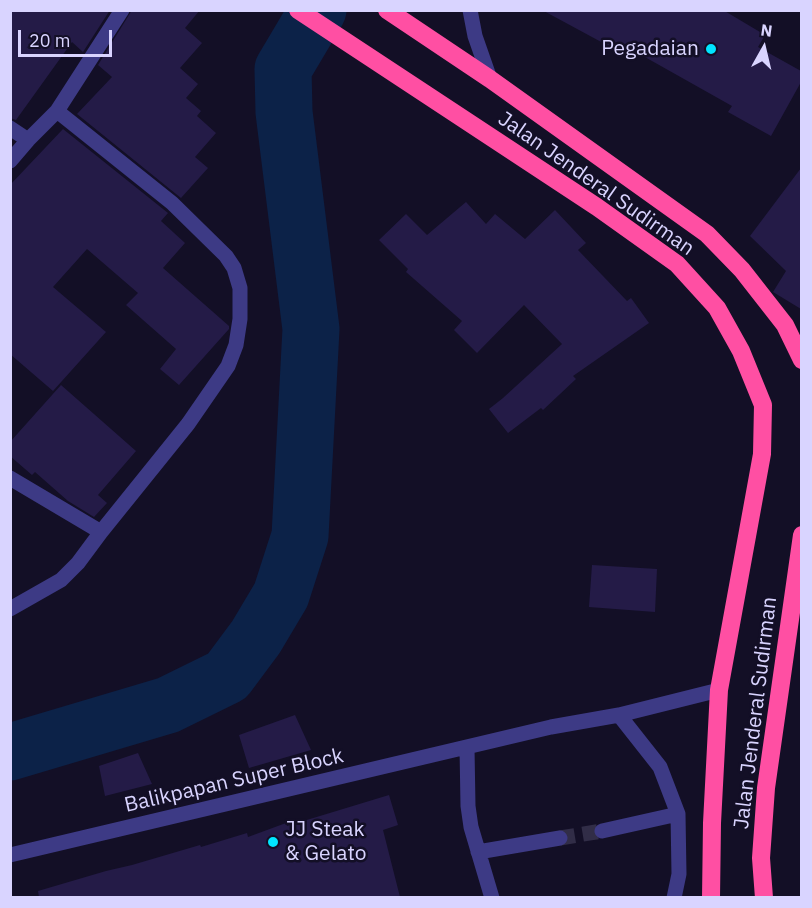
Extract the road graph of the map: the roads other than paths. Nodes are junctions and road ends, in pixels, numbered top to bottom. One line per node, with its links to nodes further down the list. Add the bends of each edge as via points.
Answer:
1 (122, 10): 6 (street)
2 (298, 10): 15 (highway, Jalan Jenderal Sudirman, via 597,207 677,264 717,308 741,351 762,405 762,454)
3 (387, 10): 5 (highway, Jalan Jenderal Sudirman)
4 (470, 10): 5 (street)
5 (490, 79): 10 (highway, Jalan Jenderal Sudirman, via 707,234 742,270 785,325)
6 (57, 111): 8 (street); 12 (street, via 172,204 226,256 240,288 240,319 228,366 188,424)
7 (10, 128): 8 (street)
8 (28, 140): 9 (street)
9 (10, 161)
10 (801, 360)
11 (10, 478): 12 (street)
12 (101, 532): 14 (street, via 61,580)
13 (801, 535): 26 (highway, Jalan Jenderal Sudirman, via 766,788)
14 (10, 609)
15 (719, 690): 16 (street, Balikpapan Super Block); 25 (highway, Jalan Jenderal Sudirman)
16 (619, 715): 17 (street, Balikpapan Super Block); 18 (street, via 660,767)
17 (467, 748): 21 (street, via 468,806); 22 (street, Balikpapan Super Block)
18 (678, 814): 19 (street); 24 (street)
19 (602, 831)
20 (560, 838): 21 (street)
21 (478, 852): 23 (street)
22 (10, 855)
23 (492, 897)
24 (676, 897)
25 (711, 897)
26 (764, 897)

